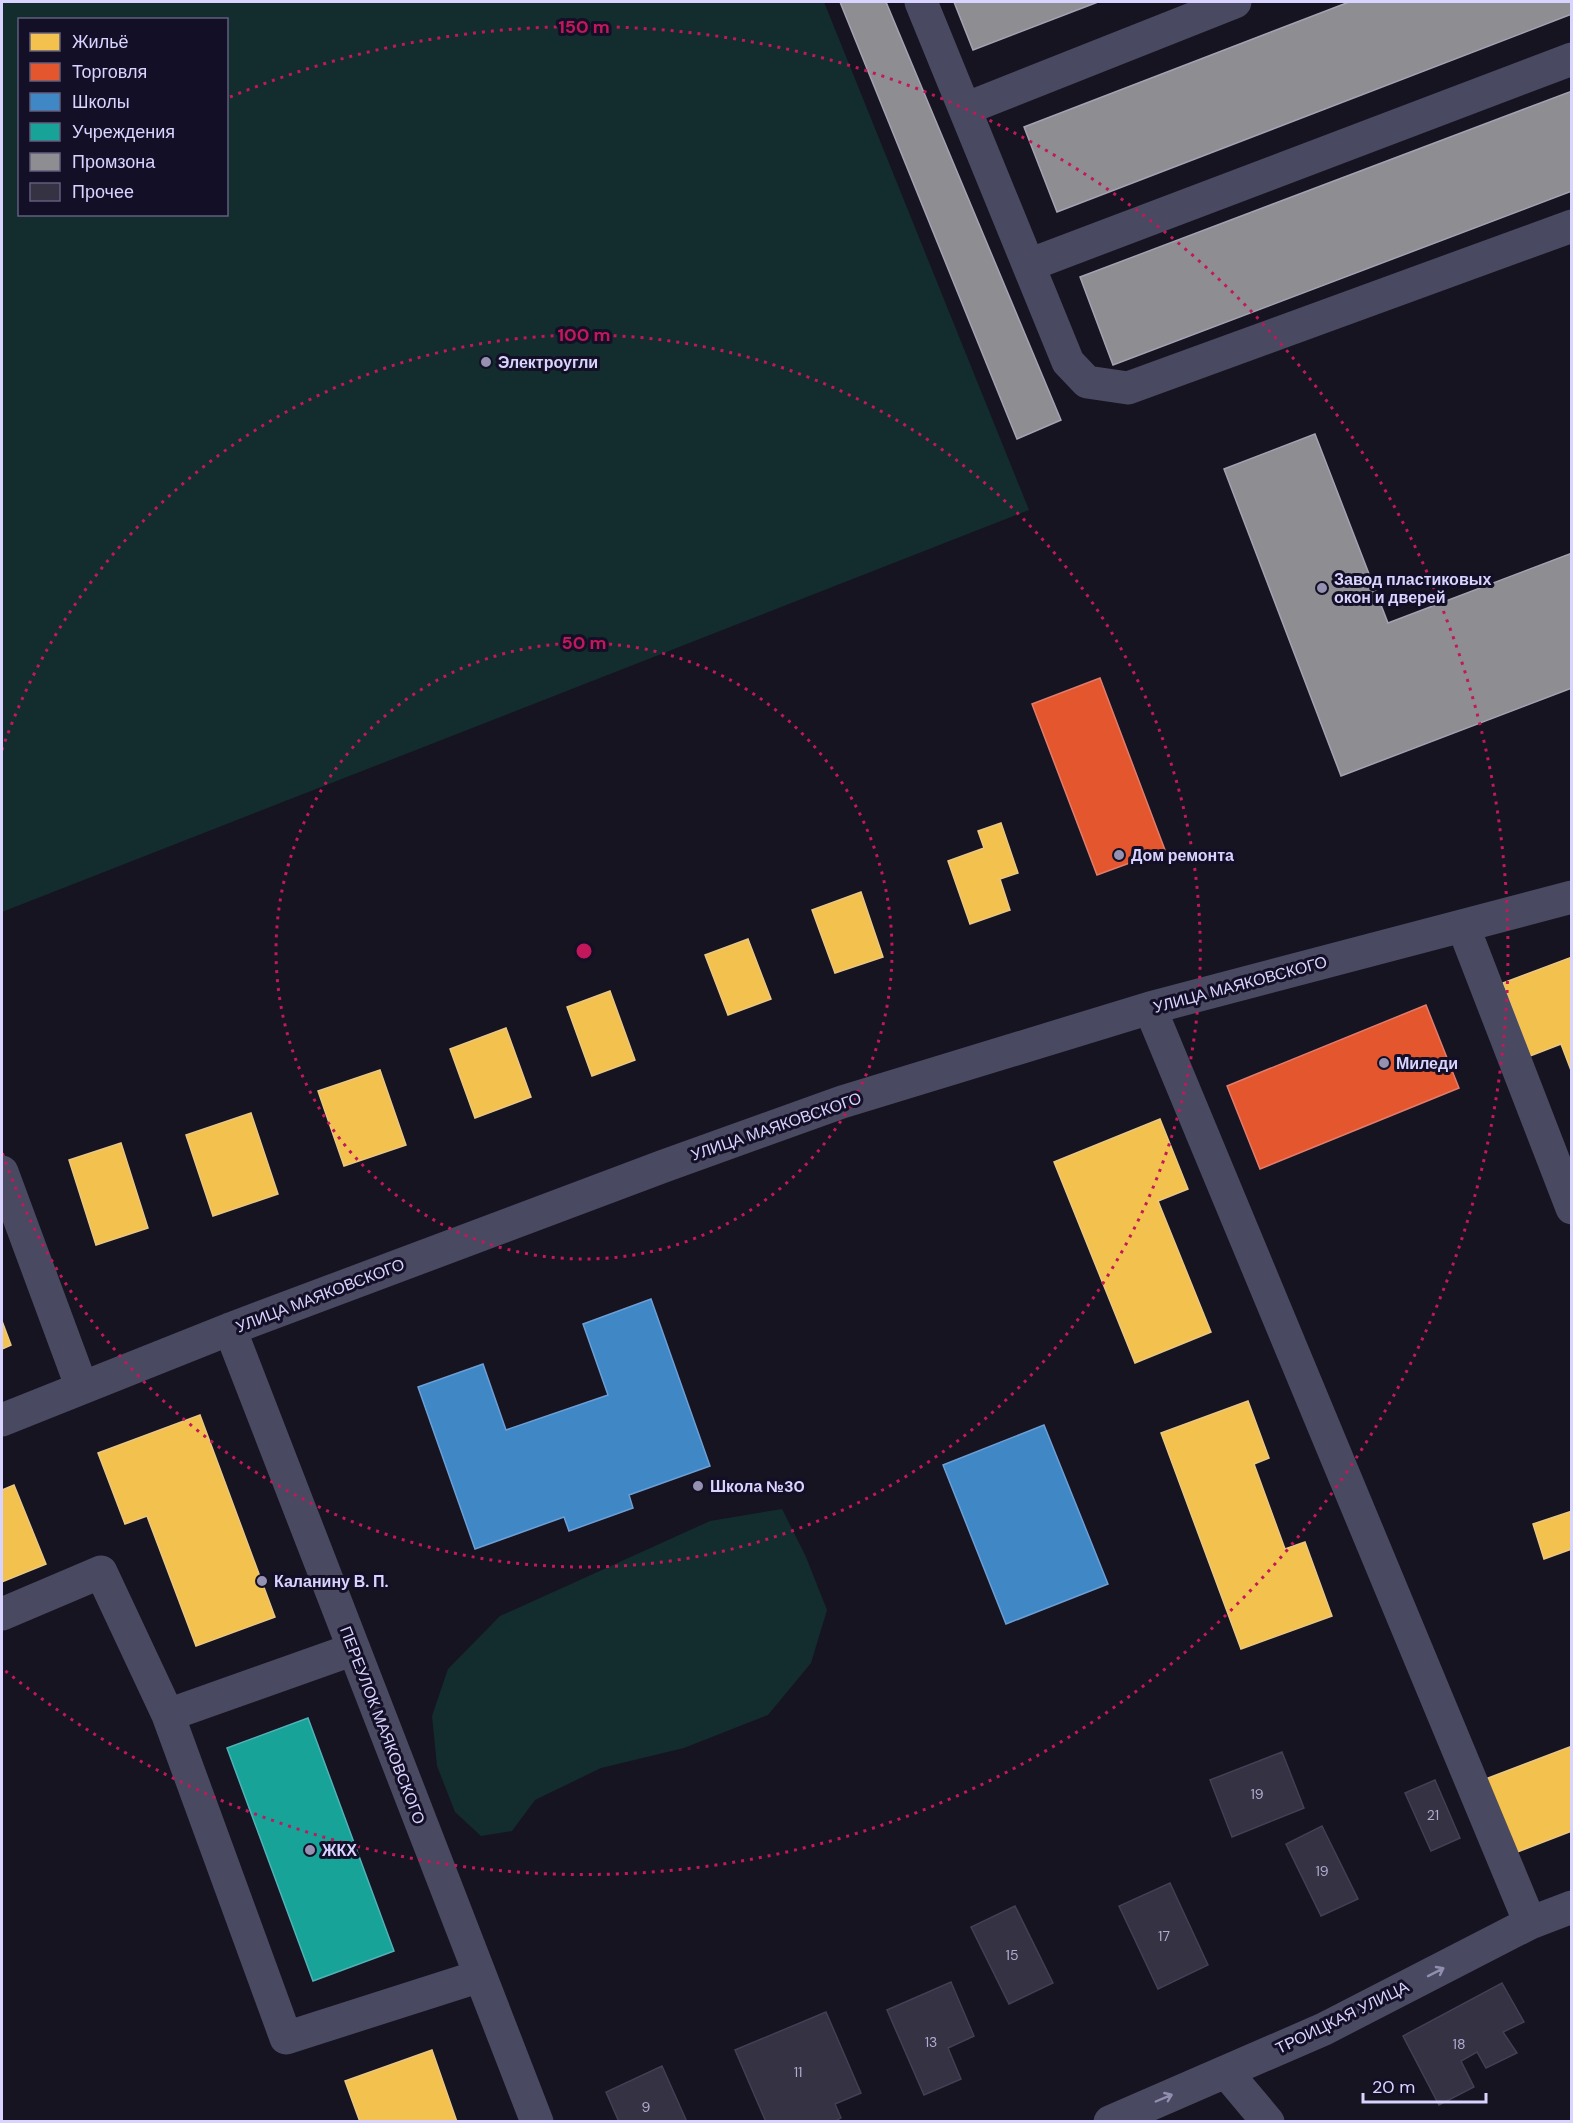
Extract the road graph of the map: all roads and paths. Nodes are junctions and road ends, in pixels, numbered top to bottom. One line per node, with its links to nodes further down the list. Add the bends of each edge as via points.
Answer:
1 (921, 2): 4 (street)
2 (1235, 2): 4 (street)
3 (1572, 59): 6 (street)
4 (965, 108): 6 (street)
5 (1572, 226): 6 (street, via 1128,388 1087,382 1068,362)
6 (1029, 266)
7 (1572, 897): 8 (street, УЛИЦА МАЯКОВСКОГО)
8 (1463, 926): 9 (street, УЛИЦА МАЯКОВСКОГО); 11 (street)
9 (1150, 1008): 12 (street, УЛИЦА МАЯКОВСКОГО, via 842,1102); 19 (street)
10 (2, 1172): 13 (street)
11 (1572, 1208)
12 (230, 1329): 13 (street, УЛИЦА МАЯКОВСКОГО); 16 (street, ПЕРЕУЛОК МАЯКОВСКОГО)
13 (82, 1388): 14 (street, УЛИЦА МАЯКОВСКОГО)
14 (2, 1420)
15 (2, 1614): 17 (street, via 101,1572)
16 (354, 1649): 17 (street); 20 (street, ПЕРЕУЛОК МАЯКОВСКОГО)
17 (168, 1715): 20 (street, via 286,2038)
18 (1572, 1907): 19 (street, ТРОИЦКАЯ УЛИЦА)
19 (1530, 1923): 21 (street, ТРОИЦКАЯ УЛИЦА, one-way to 19, via 1324,2029)
20 (480, 1976): 22 (street, ПЕРЕУЛОК МАЯКОВСКОГО)
21 (1226, 2072): 23 (street, ТРОИЦКАЯ УЛИЦА, one-way to 21); 24 (street)
22 (537, 2121)
23 (1110, 2121)
24 (1268, 2121)

